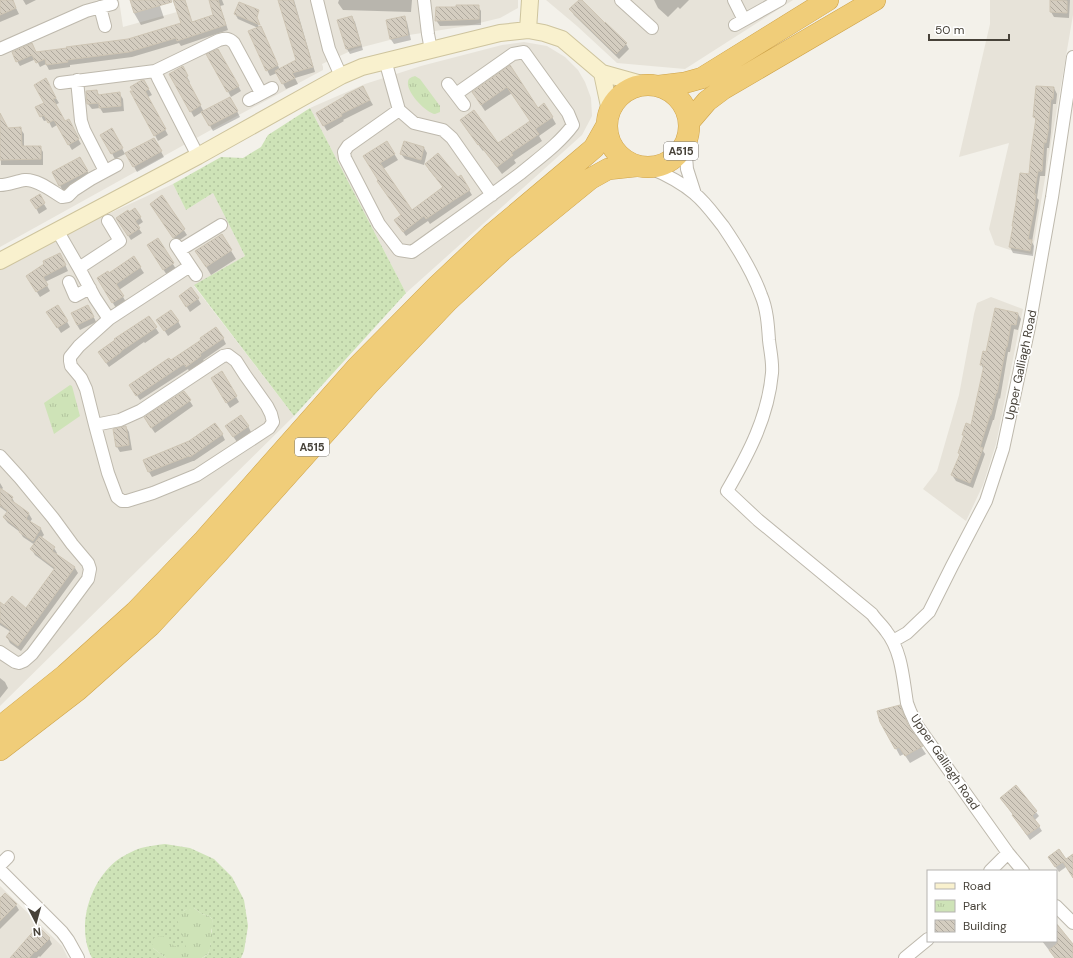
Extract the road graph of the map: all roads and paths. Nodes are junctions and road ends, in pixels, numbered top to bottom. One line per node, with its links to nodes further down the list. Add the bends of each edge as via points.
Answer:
1 (317, 0): 20 (street, via 329,49)
2 (424, 0): 15 (street)
3 (530, 0): 13 (street)
4 (621, 0): 12 (street)
5 (734, 0): 6 (street, via 740,23)
6 (780, 0)
7 (828, 0): 24 (highway, A515, via 702,78 684,83)
8 (875, 0): 32 (highway, via 723,89)
9 (112, 4): 10 (street)
10 (100, 7): 11 (street); 14 (street)
11 (105, 26)
12 (652, 28)
13 (528, 30): 15 (street, via 500,33); 19 (street, via 562,39)
14 (0, 49)
15 (431, 50): 17 (street)
16 (1073, 57): 51 (street, Upper Galliagh Road, via 1030,327 1003,448 986,501 930,612)
17 (386, 60): 20 (street); 30 (street)
18 (155, 71): 21 (street); 26 (street, via 219,40 230,39); 34 (street)
19 (602, 73): 24 (street); 31 (street)
20 (341, 76): 34 (street)
21 (77, 80): 22 (street); 37 (street, via 81,121)
22 (60, 83)
23 (448, 84): 27 (street)
24 (652, 86): 31 (highway, A515, via 634,88 624,93 616,101); 32 (highway, A515, via 671,92 680,100)
25 (272, 88): 26 (street)
26 (261, 93): 28 (street)
27 (456, 94): 29 (street); 40 (street, via 513,54 524,52 568,113 573,126 546,153)
28 (249, 100)
29 (464, 105)
30 (399, 110): 40 (street, via 414,123 443,130 452,138); 40 (street, via 348,146 344,152 379,224 399,250 412,252)
31 (608, 118): 36 (highway, via 609,138 615,150 624,160); 53 (highway, A515, via 594,148 485,240 436,287 352,373 204,540 135,612 65,675)
32 (689, 122): 33 (highway, A515, via 689,134)
33 (685, 144): 36 (highway, A515, via 679,154 670,161 660,166); 39 (street, Upper Galliagh Road, via 687,170)
34 (198, 156): 43 (street)
35 (118, 164): 37 (street)
36 (642, 167): 39 (street, Upper Galliagh Road, via 672,178); 54 (highway, A515, via 608,169 590,179 492,260 448,301 369,384 150,626 78,690)
37 (105, 171): 38 (street, via 68,196 62,197 30,180)
38 (0, 185)
39 (696, 194): 51 (street, Upper Galliagh Road, via 738,248 753,275 762,296 769,335 772,372 762,419 746,458 727,491 758,520 872,614)
40 (492, 195)
41 (108, 221): 45 (street, via 120,241)
42 (221, 225): 48 (street, via 178,247 193,271)
43 (57, 230): 44 (street); 45 (street)
44 (0, 261)
45 (79, 268): 47 (street)
46 (69, 282): 47 (street, via 75,296)
47 (90, 288): 48 (street)
48 (109, 319): 49 (street, via 70,357 71,366 86,389)
49 (95, 425): 49 (street, via 117,497 127,501 197,475 269,428 273,422 267,406 236,361 228,355 140,411 120,420)
50 (0, 456): 52 (street, via 53,518 90,569 88,579 32,654 19,663)
51 (893, 641): 55 (street, Upper Galliagh Road, via 907,703 916,724)
52 (0, 652)
53 (0, 727)
54 (0, 750)
55 (1008, 854): 57 (street); 58 (street, Upper Galliagh Road)
56 (0, 870): 62 (street, via 62,932 68,940)
57 (991, 870)
58 (1022, 870)
59 (1057, 907): 60 (street)
60 (1073, 923)
61 (927, 940): 63 (street)
62 (73, 956)
63 (905, 958)

